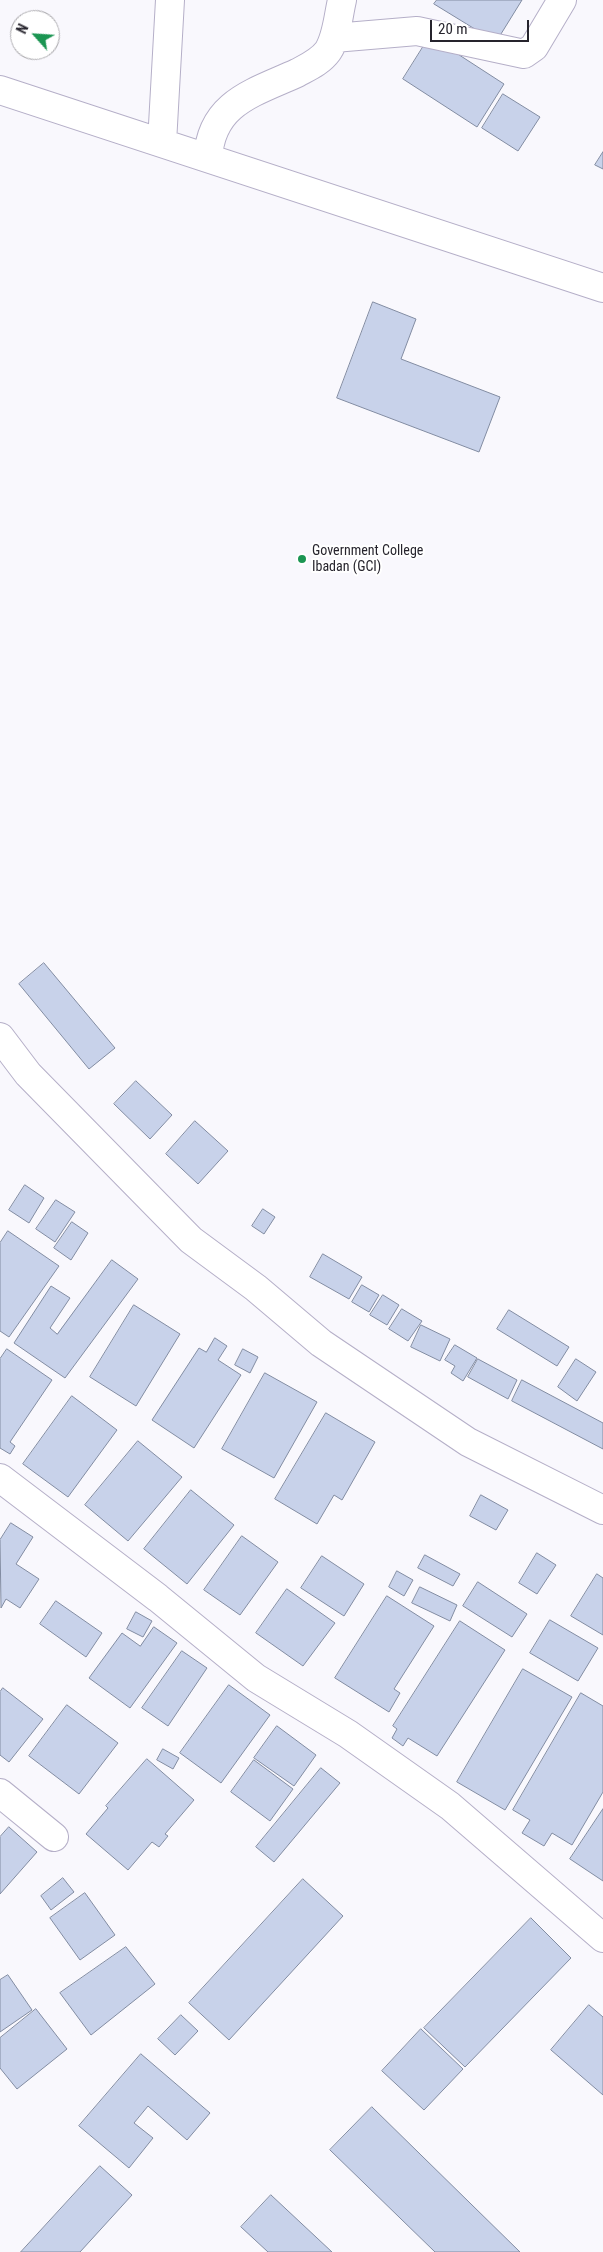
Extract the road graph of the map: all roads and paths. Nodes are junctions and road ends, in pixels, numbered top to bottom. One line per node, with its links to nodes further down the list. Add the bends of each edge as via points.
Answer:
1 (170, 0): 6 (street)
2 (342, 0): 4 (street)
3 (562, 0): 4 (street, via 534,47 524,54 417,31)
4 (334, 38): 7 (street, via 327,52 314,65 252,93 224,111 208,143)
5 (0, 90): 6 (street)
6 (162, 143): 7 (street)
7 (208, 158): 8 (street)
8 (603, 288)
9 (0, 1037): 11 (street, via 28,1074 191,1240 256,1288 321,1343 468,1442)
10 (0, 1478): 14 (street, via 158,1598 256,1678 348,1734 450,1806)
11 (603, 1510)
12 (0, 1793): 13 (street)
13 (54, 1837)
14 (603, 1938)

